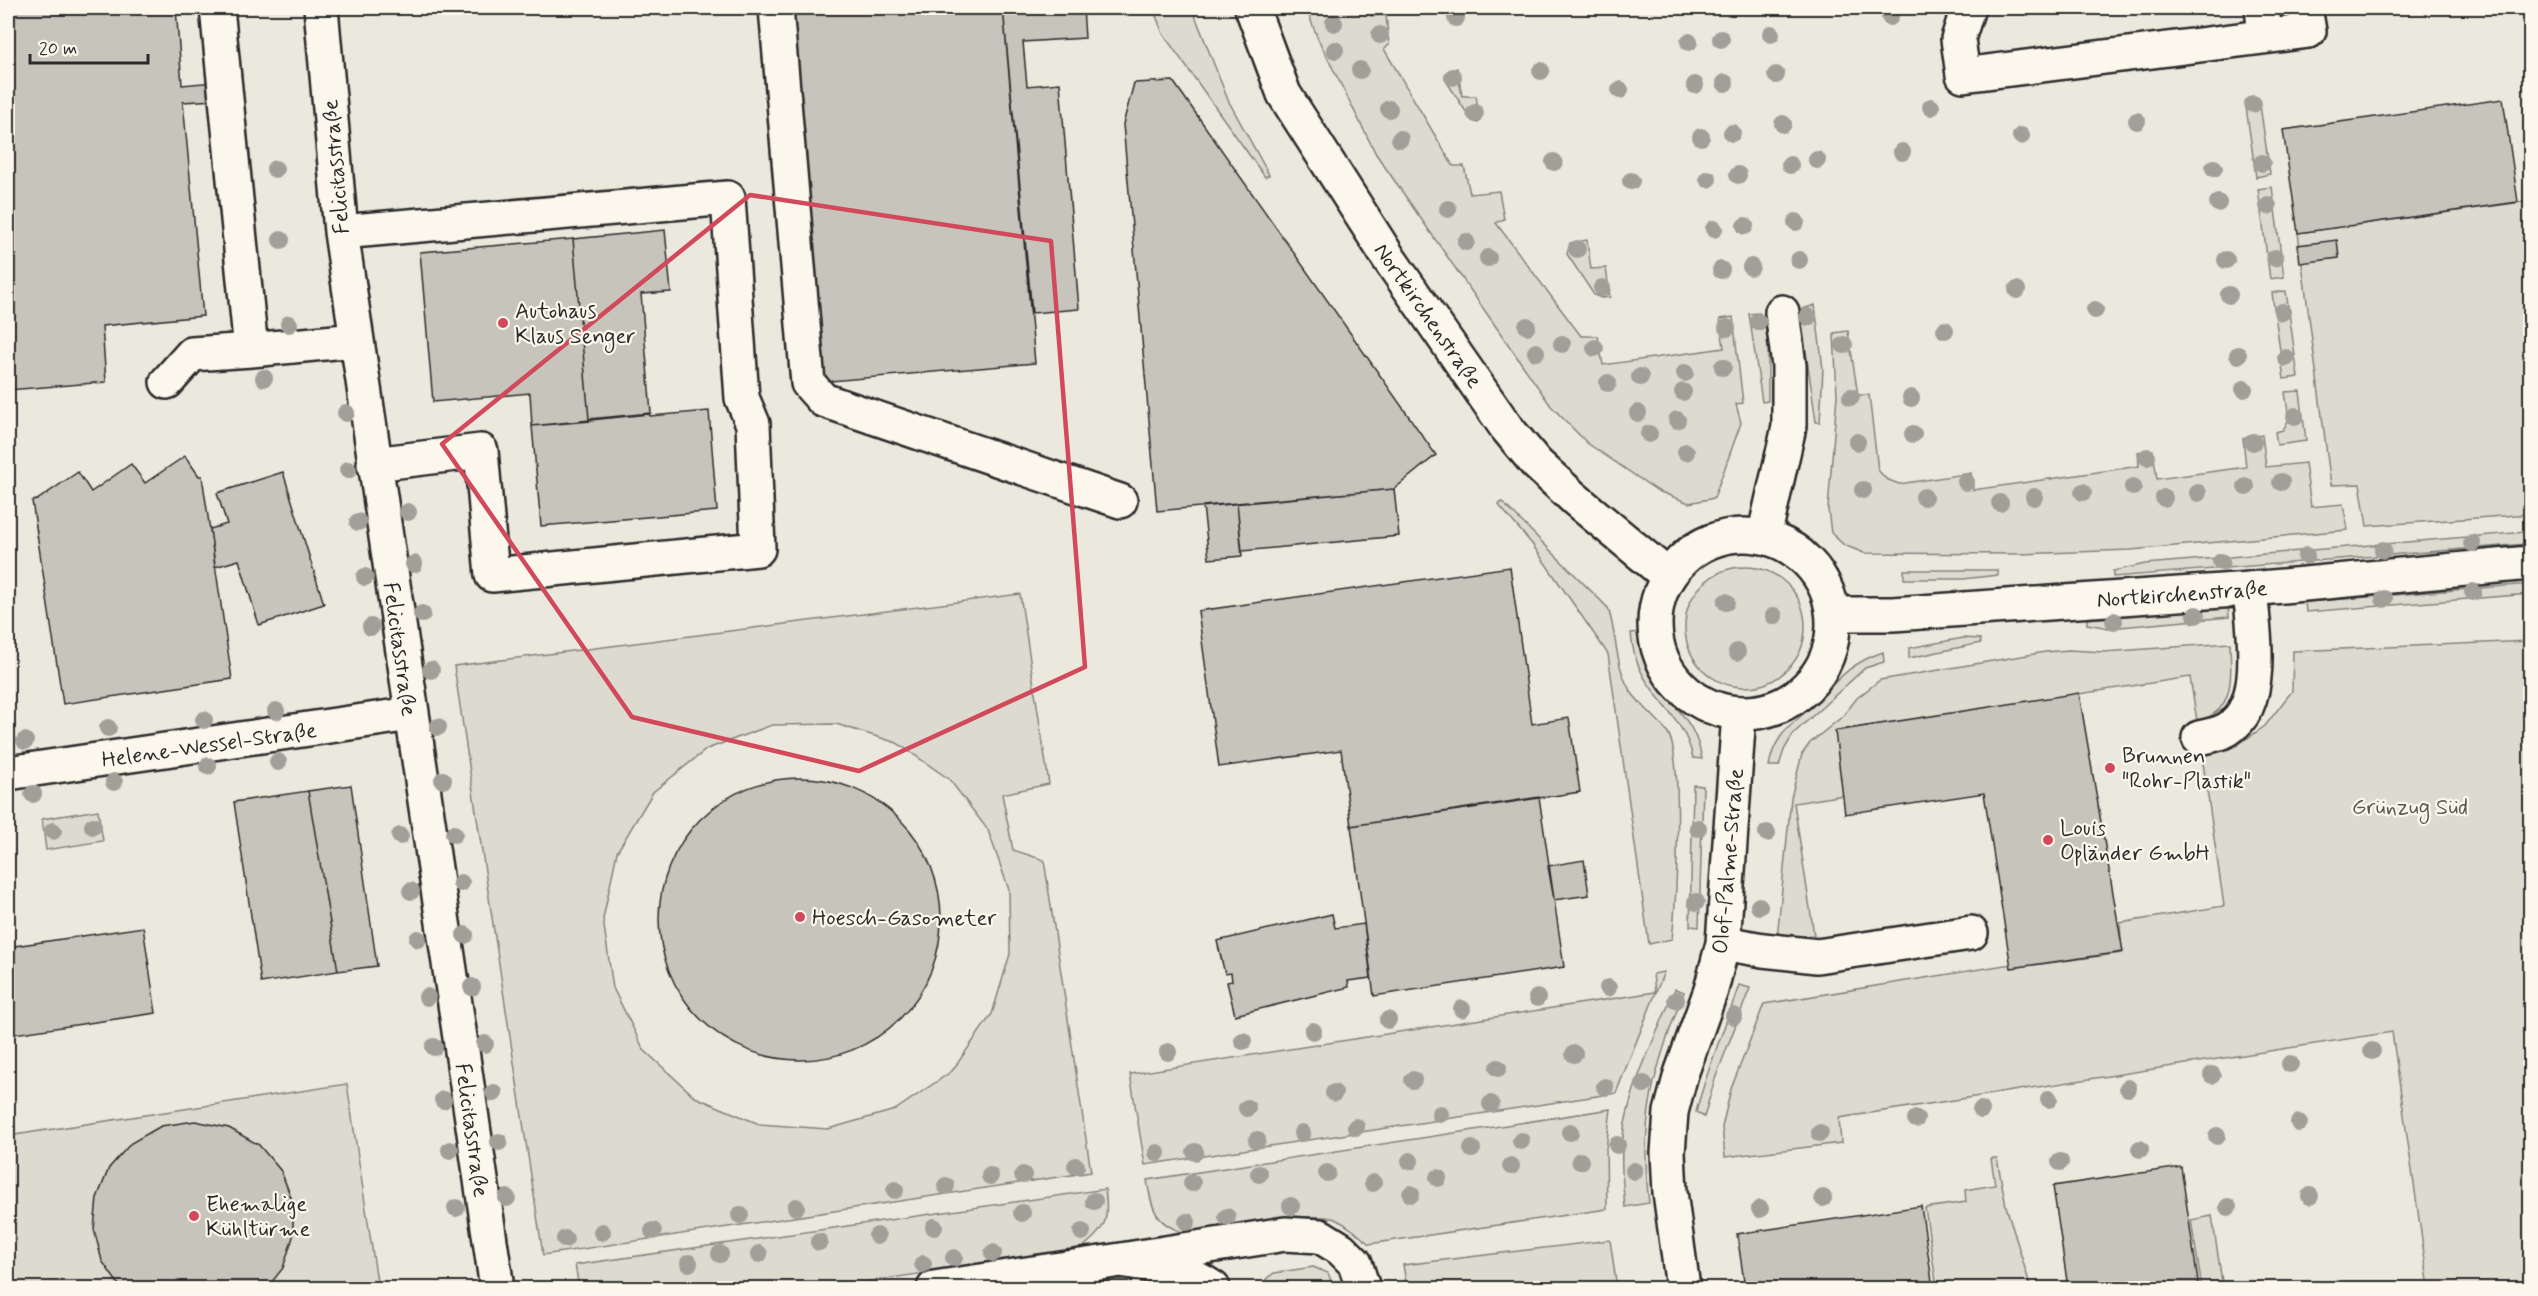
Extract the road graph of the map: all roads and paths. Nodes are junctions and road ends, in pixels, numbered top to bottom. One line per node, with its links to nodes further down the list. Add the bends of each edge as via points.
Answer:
1 (217, 8): 11 (street)
2 (321, 8): 8 (street, Felicitasstraße)
3 (776, 8): 14 (street, via 808,383 823,400)
4 (1252, 8): 17 (street, Nortkirchenstraße, via 1284,94 1390,260 1506,427 1536,463)
5 (1968, 8): 7 (street, via 1958,39 1963,75)
6 (2305, 8): 7 (street, via 2309,31)
7 (2264, 22)
8 (341, 232): 10 (street, Felicitasstraße); 13 (street, via 728,198 742,398 753,424 758,549 492,575 481,451)
9 (1782, 312): 15 (street, via 1789,366 1789,427)
10 (356, 340): 11 (street); 13 (street, Felicitasstraße)
11 (251, 350): 12 (street, via 192,354)
12 (167, 382)
13 (374, 464): 21 (street, Felicitasstraße)
14 (1120, 501)
15 (1764, 537): 17 (street, via 1736,535 1709,541 1686,555); 19 (street, via 1790,547 1811,564 1826,587)
16 (2530, 563): 18 (street, Nortkirchenstraße)
17 (1668, 576): 20 (street, via 1657,600 1654,627 1659,652 1671,676 1690,695 1713,708)
18 (2250, 589): 19 (street, Nortkirchenstraße, via 1893,614); 22 (street, via 2255,676 2250,701 2239,719 2223,731)
19 (1833, 614): 20 (street, via 1832,640 1824,664 1809,685 1789,701 1765,710)
20 (1739, 713): 25 (street, Olof-Palme-Straße)
21 (411, 714): 23 (street, Helene-Wessel-Straße); 27 (street, Felicitasstraße)
22 (2199, 738)
23 (8, 773)
24 (1971, 933): 25 (street, via 1816,956)
25 (1723, 943): 31 (street, Olof-Palme-Straße, via 1671,1112 1670,1192)
26 (1121, 1260): 28 (street); 29 (street, via 1164,1266); 30 (street, via 1285,1234 1320,1236 1355,1263)
27 (496, 1288)
28 (934, 1288)
29 (1213, 1288)
30 (1363, 1288)
31 (1683, 1288)

